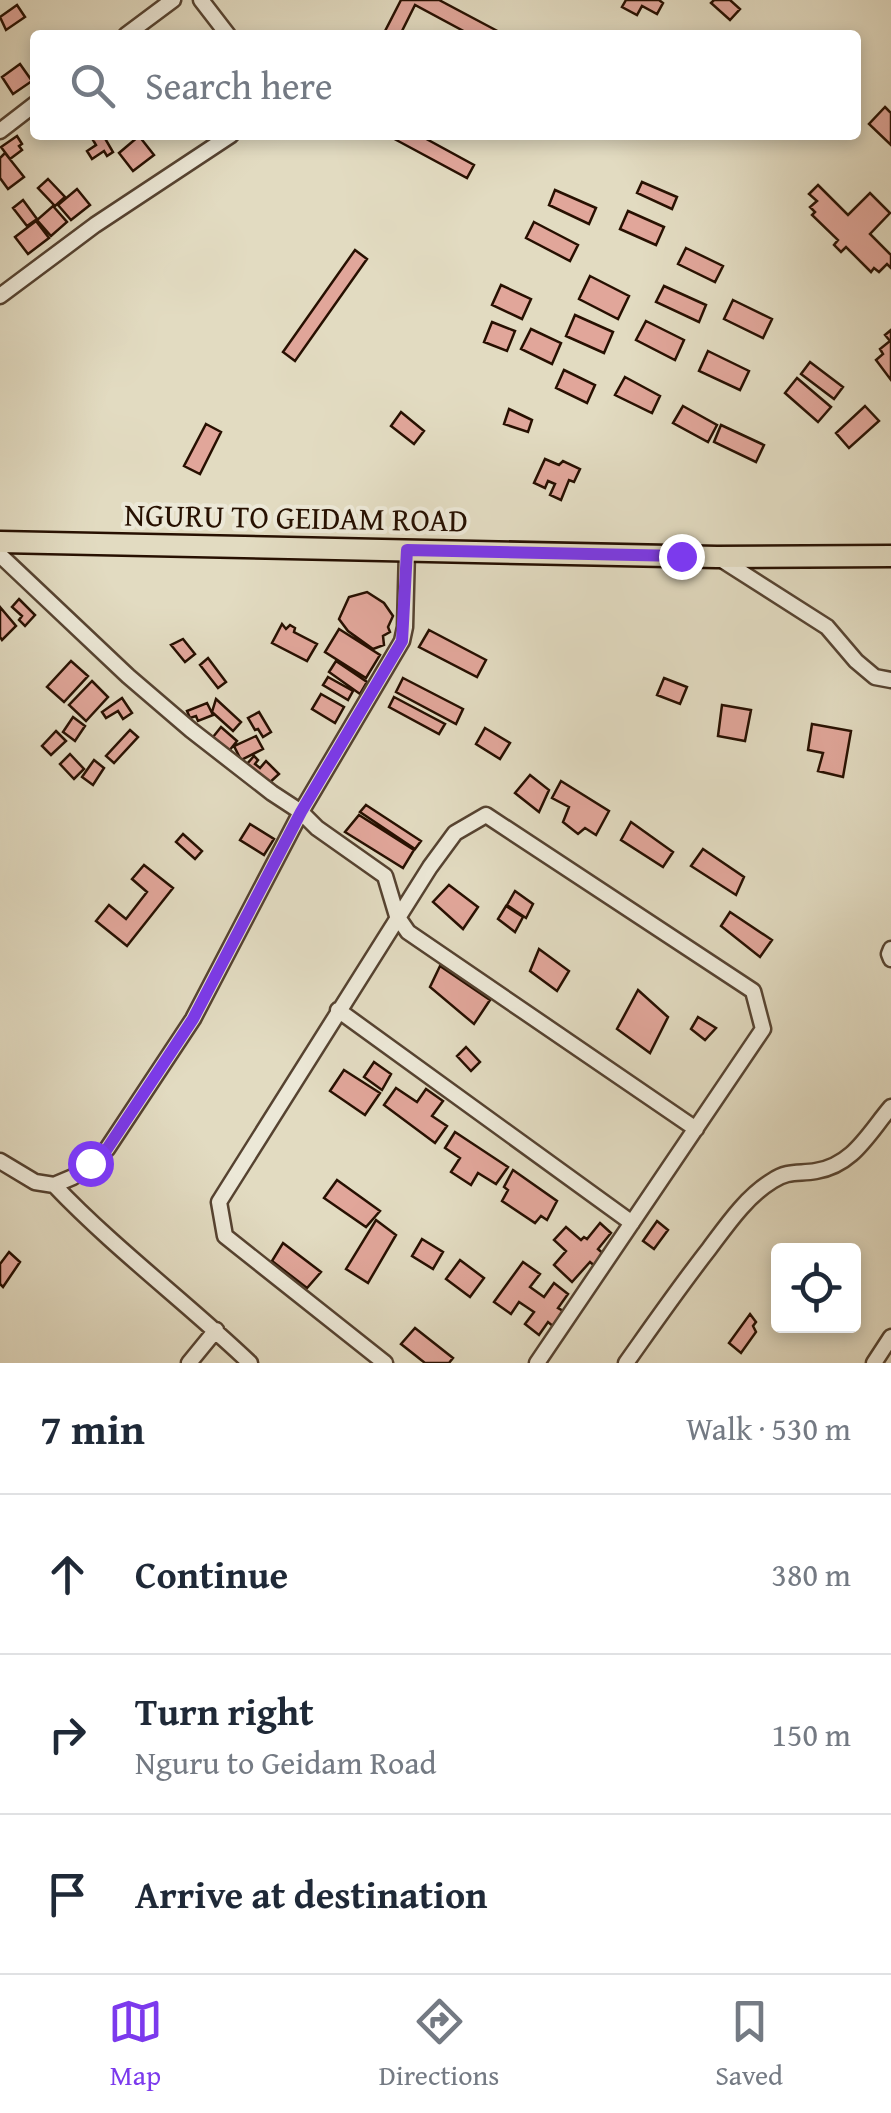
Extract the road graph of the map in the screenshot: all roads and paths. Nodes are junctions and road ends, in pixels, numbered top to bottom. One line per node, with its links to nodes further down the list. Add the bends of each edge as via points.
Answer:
1 (173, 0): 3 (street)
2 (201, 0): 4 (street)
3 (133, 30)
4 (224, 30)
5 (30, 108): 6 (street)
6 (0, 130)
7 (223, 140): 8 (street)
8 (0, 296)
9 (6, 542): 10 (main road, NGURU TO GEIDAM ROAD); 13 (street); 13 (street)
10 (407, 550): 12 (main road, NGURU TO GEIDAM ROAD); 15 (street, via 402,641)
11 (891, 556): 12 (main road, NGURU TO GEIDAM ROAD)
12 (717, 557): 14 (street, via 826,626 875,677)
13 (23, 575): 15 (street, via 191,730)
14 (891, 680)
15 (301, 812): 16 (street, via 385,876); 23 (street, via 193,1019 107,1149)
16 (397, 916): 19 (street); 21 (street, via 408,932); 21 (street, via 454,833 486,814 753,991 763,1030)
17 (891, 948): 18 (street)
18 (891, 959)
19 (338, 1010): 24 (street); 29 (street, via 218,1202 226,1236)
20 (891, 1107): 31 (street, via 855,1154 833,1167 774,1179 749,1199)
21 (696, 1129): 24 (street)
22 (0, 1161): 23 (street)
23 (54, 1185): 25 (street)
24 (632, 1223): 30 (street)
25 (216, 1330): 27 (street); 28 (street)
26 (891, 1337): 32 (street)
27 (189, 1363)
28 (250, 1363)
29 (385, 1363)
30 (537, 1363)
31 (626, 1363)
32 (874, 1363)

